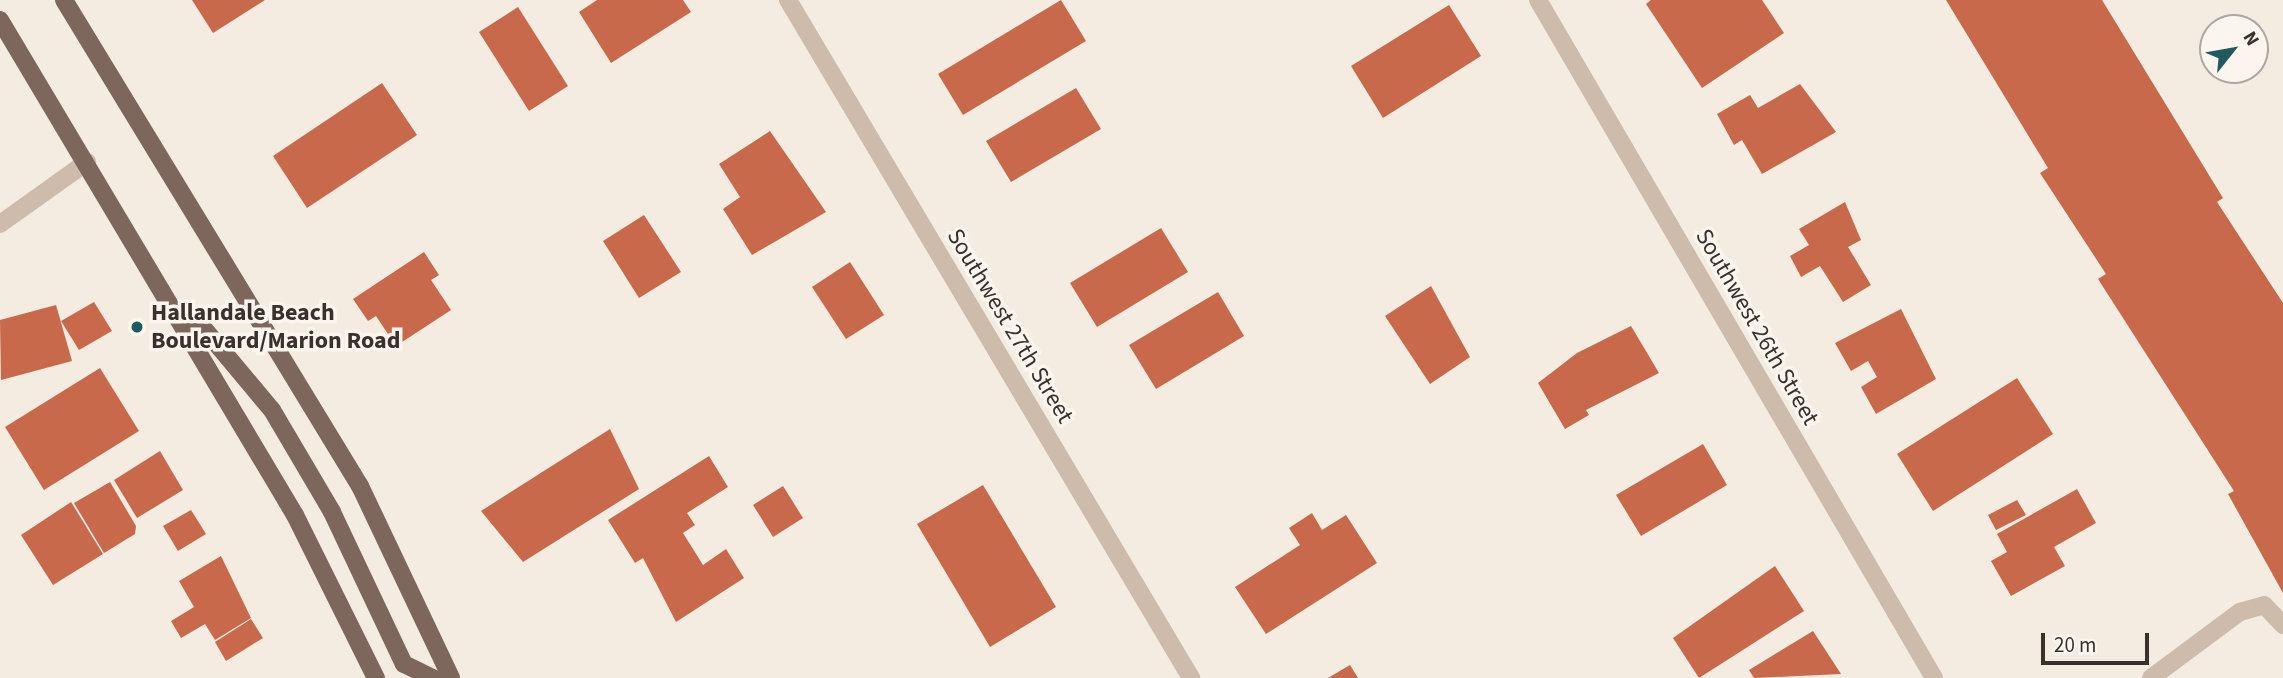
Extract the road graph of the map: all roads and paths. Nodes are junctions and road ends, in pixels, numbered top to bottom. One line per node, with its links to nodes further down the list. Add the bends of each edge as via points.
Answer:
1 (64, 0): 11 (main road, via 360,486)
2 (788, 0): 12 (street, Southwest 27th Street)
3 (1538, 0): 13 (street, Southwest 26th Street)
4 (0, 20): 5 (main road)
5 (87, 162): 6 (street); 7 (main road)
6 (0, 224)
7 (174, 310): 9 (main road, via 295,515); 10 (main road, via 205,330 272,410 332,512 404,664)
8 (2283, 625): 14 (street, via 2263,605 2239,612)
9 (376, 678)
10 (433, 678)
11 (451, 678)
12 (1191, 678)
13 (1934, 678)
14 (2151, 678)

